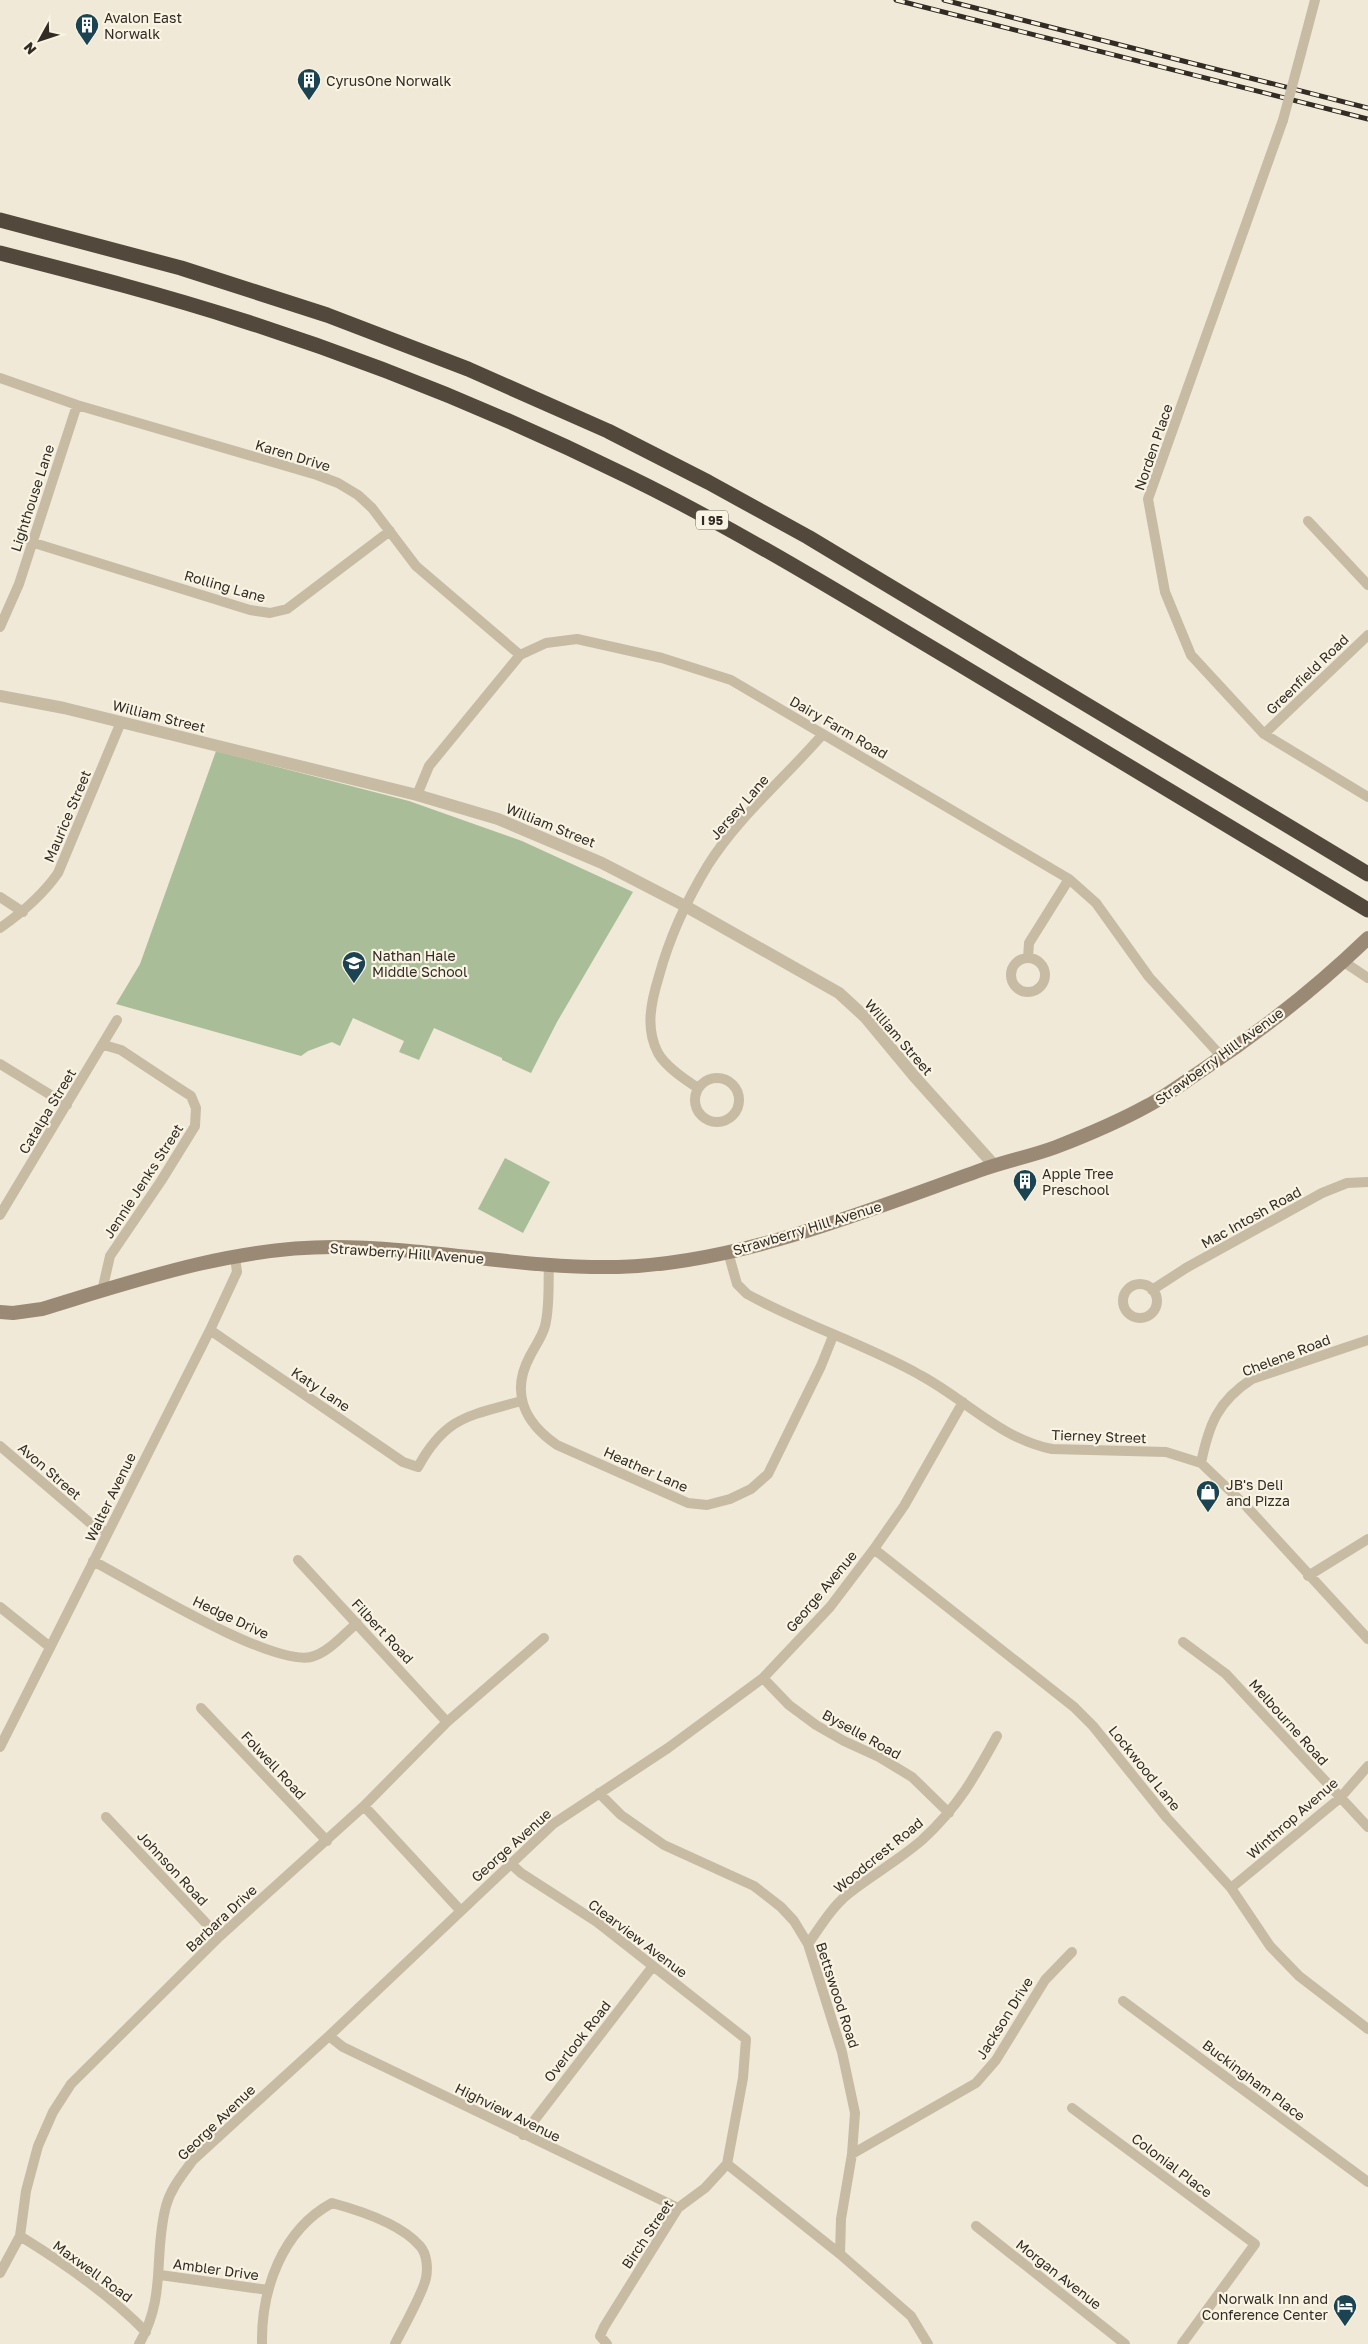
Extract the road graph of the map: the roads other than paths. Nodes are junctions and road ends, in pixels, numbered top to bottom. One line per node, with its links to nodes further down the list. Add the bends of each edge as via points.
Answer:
1 (1316, 0): 16 (street, Norden Place, bridge, via 1283,120 1148,500 1165,592 1191,655)
2 (0, 220): 19 (highway, I 95, via 181,268 327,315 468,369 624,439 808,537)
3 (0, 253): 23 (highway, I 95, via 206,309 322,347 489,412 628,476 809,575)
4 (0, 378): 5 (street, Karen Drive)
5 (77, 405): 7 (street, Karen Drive, via 338,483 365,502); 8 (street, Lighthouse Lane)
6 (1308, 522): 9 (street)
7 (390, 531): 8 (street, Rolling Lane, via 287,609 270,613 250,610); 12 (street, Karen Drive, via 416,566)
8 (31, 542): 10 (street, Lighthouse Lane, via 19,584)
9 (1368, 585)
10 (0, 627)
11 (1368, 634): 16 (street, Greenfield Road)
12 (520, 655): 15 (street, Dairy Farm Road, via 546,643 577,639 662,658 731,680); 17 (street, Dairy Farm Road, via 429,766)
13 (0, 696): 14 (street, William Street)
14 (121, 722): 17 (street, William Street); 24 (street, Maurice Street, via 65,860 42,894)
15 (823, 734): 20 (street, Dairy Farm Road); 22 (street, Jersey Lane, via 736,828 708,866)
16 (1264, 734): 18 (street, Norden Place)
17 (418, 795): 22 (street, William Street, via 498,819 560,844)
18 (1368, 797)
19 (1368, 874)
20 (1069, 879): 27 (street, via 1029,943); 32 (street, Dairy Farm Road, via 1096,903 1149,977)
21 (0, 897): 24 (street)
22 (687, 907): 34 (street, Jersey Lane, via 667,946 650,1012 650,1029 658,1054 681,1077); 36 (street, William Street, via 839,993 865,1017)
23 (1368, 910)
24 (23, 912): 25 (street, Maurice Street)
25 (0, 928)
26 (1368, 938): 28 (main road, Strawberry Hill Avenue)
27 (1028, 958)
28 (1344, 962): 29 (street); 32 (main road, Strawberry Hill Avenue)
29 (1368, 978)
30 (117, 1020): 31 (street, Catalpa Street)
31 (104, 1044): 35 (street, Catalpa Street); 43 (street, Jennie Jenks Street, via 121,1050 191,1096 196,1108 195,1126 110,1256)
32 (1222, 1057): 36 (main road, Strawberry Hill Avenue, via 1150,1106 1054,1148)
33 (0, 1064): 35 (street)
34 (698, 1088): 34 (street, via 697,1110 708,1120 722,1121 734,1113 739,1100 729,1081 715,1077)
35 (67, 1105): 38 (street, Catalpa Street)
36 (994, 1165): 39 (main road, Strawberry Hill Avenue, via 786,1236)
37 (1368, 1182): 42 (street, Mac Intosh Road, via 1347,1183 1322,1193)
38 (1, 1210)
39 (728, 1252): 41 (main road, Strawberry Hill Avenue, via 618,1266); 46 (street, Tierney Street, via 737,1284 748,1294)
40 (235, 1258): 41 (main road, Strawberry Hill Avenue, via 292,1248 336,1247); 43 (main road, Strawberry Hill Avenue, via 210,1260); 45 (street, Walter Avenue, via 237,1272)
41 (549, 1264): 48 (street, via 546,1324 525,1368)
42 (1152, 1290)
43 (102, 1291): 44 (main road, Strawberry Hill Avenue, via 42,1309)
44 (0, 1312)
45 (210, 1330): 48 (street, Katy Lane, via 403,1462 418,1467 432,1443 449,1426 478,1413); 52 (street, Walter Avenue)
46 (833, 1336): 48 (street, Heather Lane, via 768,1474 730,1499 707,1505 688,1503 557,1445 541,1434); 49 (street, Tierney Street, via 920,1375)
47 (1368, 1340): 51 (street, Chelene Road, via 1252,1379 1237,1389 1217,1411)
48 (521, 1401)
49 (963, 1402): 51 (street, Tierney Street, via 1007,1433 1035,1446 1166,1452); 54 (street, George Avenue, via 904,1506)
50 (0, 1446): 52 (street, Avon Street, via 89,1522)
51 (1201, 1462): 57 (street, Tierney Street, via 1247,1507)
52 (107, 1533): 56 (street, Walter Avenue)
53 (1368, 1539): 57 (street)
54 (874, 1549): 64 (street, George Avenue, via 830,1607); 78 (street, Lockwood Lane, via 1074,1707 1167,1818)
55 (298, 1560): 59 (street, Filbert Road)
56 (93, 1561): 59 (street, Hedge Drive, via 213,1626 256,1646 298,1658 320,1654); 63 (street, Walter Avenue)
57 (1308, 1576): 61 (street, Tierney Street)
58 (0, 1607): 63 (street)
59 (357, 1623): 66 (street, Filbert Road)
60 (544, 1638): 66 (street, Barbara Drive)
61 (1368, 1639)
62 (1183, 1642): 71 (street, Melbourne Road, via 1226,1674)
63 (50, 1647): 68 (street, Walter Avenue)
64 (763, 1678): 70 (street, George Avenue, via 683,1738); 73 (street, Byselle Road, via 789,1705 816,1725 912,1777)
65 (201, 1708): 76 (street, Folwell Road)
66 (447, 1722): 72 (street, Barbara Drive)
67 (997, 1736): 73 (street, Woodcrest Road, via 968,1788)
68 (0, 1747)
69 (1368, 1766): 71 (street, Winthrop Avenue)
70 (598, 1794): 77 (street, George Avenue, via 553,1824); 81 (street, Bettswood Road, via 621,1815 664,1845 754,1886 794,1920)
71 (1340, 1798): 75 (street, Melbourne Road); 78 (street, Winthrop Avenue)
72 (364, 1806): 76 (street, Barbara Drive); 79 (street)
73 (949, 1813): 81 (street, Woodcrest Road, via 921,1841 847,1895)
74 (106, 1817): 80 (street, Johnson Road)
75 (1368, 1827)
76 (327, 1841): 80 (street, Barbara Drive)
77 (510, 1863): 79 (street, George Avenue); 83 (street, Clearview Avenue, via 597,1922)
78 (1232, 1888): 85 (street, Lockwood Lane, via 1270,1946 1299,1976)
79 (460, 1910): 86 (street, George Avenue)
80 (219, 1937): 94 (street, Barbara Drive, via 71,2084 53,2112 38,2146 26,2191)
81 (808, 1944): 89 (street, Bettswood Road, via 850,2085 855,2113)
82 (1072, 1952): 89 (street, Jackson Drive, via 1045,1980 996,2060 976,2083)
83 (653, 1966): 88 (street, Overlook Road); 90 (street, Clearview Avenue, via 746,2039 743,2078)
84 (1123, 2001): 91 (street, Buckingham Place)
85 (1368, 2028)
86 (329, 2036): 88 (street, Highview Avenue, via 343,2047); 97 (street, George Avenue, via 193,2160 176,2183 166,2207)
87 (1072, 2108): 106 (street, Colonial Place, via 1255,2244)
88 (523, 2135): 92 (street, Highview Avenue)
89 (852, 2154): 95 (street, Bettswood Road, via 841,2219)
90 (727, 2164): 92 (street, Birch Street, via 705,2188); 95 (street)
91 (1368, 2182)
92 (678, 2208): 100 (street, Birch Street)
93 (976, 2226): 105 (street, Morgan Avenue)
94 (20, 2236): 96 (street, Barbara Drive); 99 (street, Maxwell Road, via 127,2312)
95 (840, 2254): 104 (street, via 911,2316)
96 (0, 2273)
97 (160, 2275): 98 (street, Ambler Drive); 99 (street, George Avenue)
98 (268, 2290): 102 (street, Ambler Drive); 103 (street, Ambler Drive, via 284,2248 303,2224 332,2203 357,2210 408,2235 421,2247 427,2263 426,2280)
99 (146, 2332): 101 (street, George Avenue)
100 (604, 2340)
101 (139, 2344)
102 (262, 2344)
103 (395, 2344)
104 (928, 2344)
105 (1125, 2344)
106 (1182, 2344)

